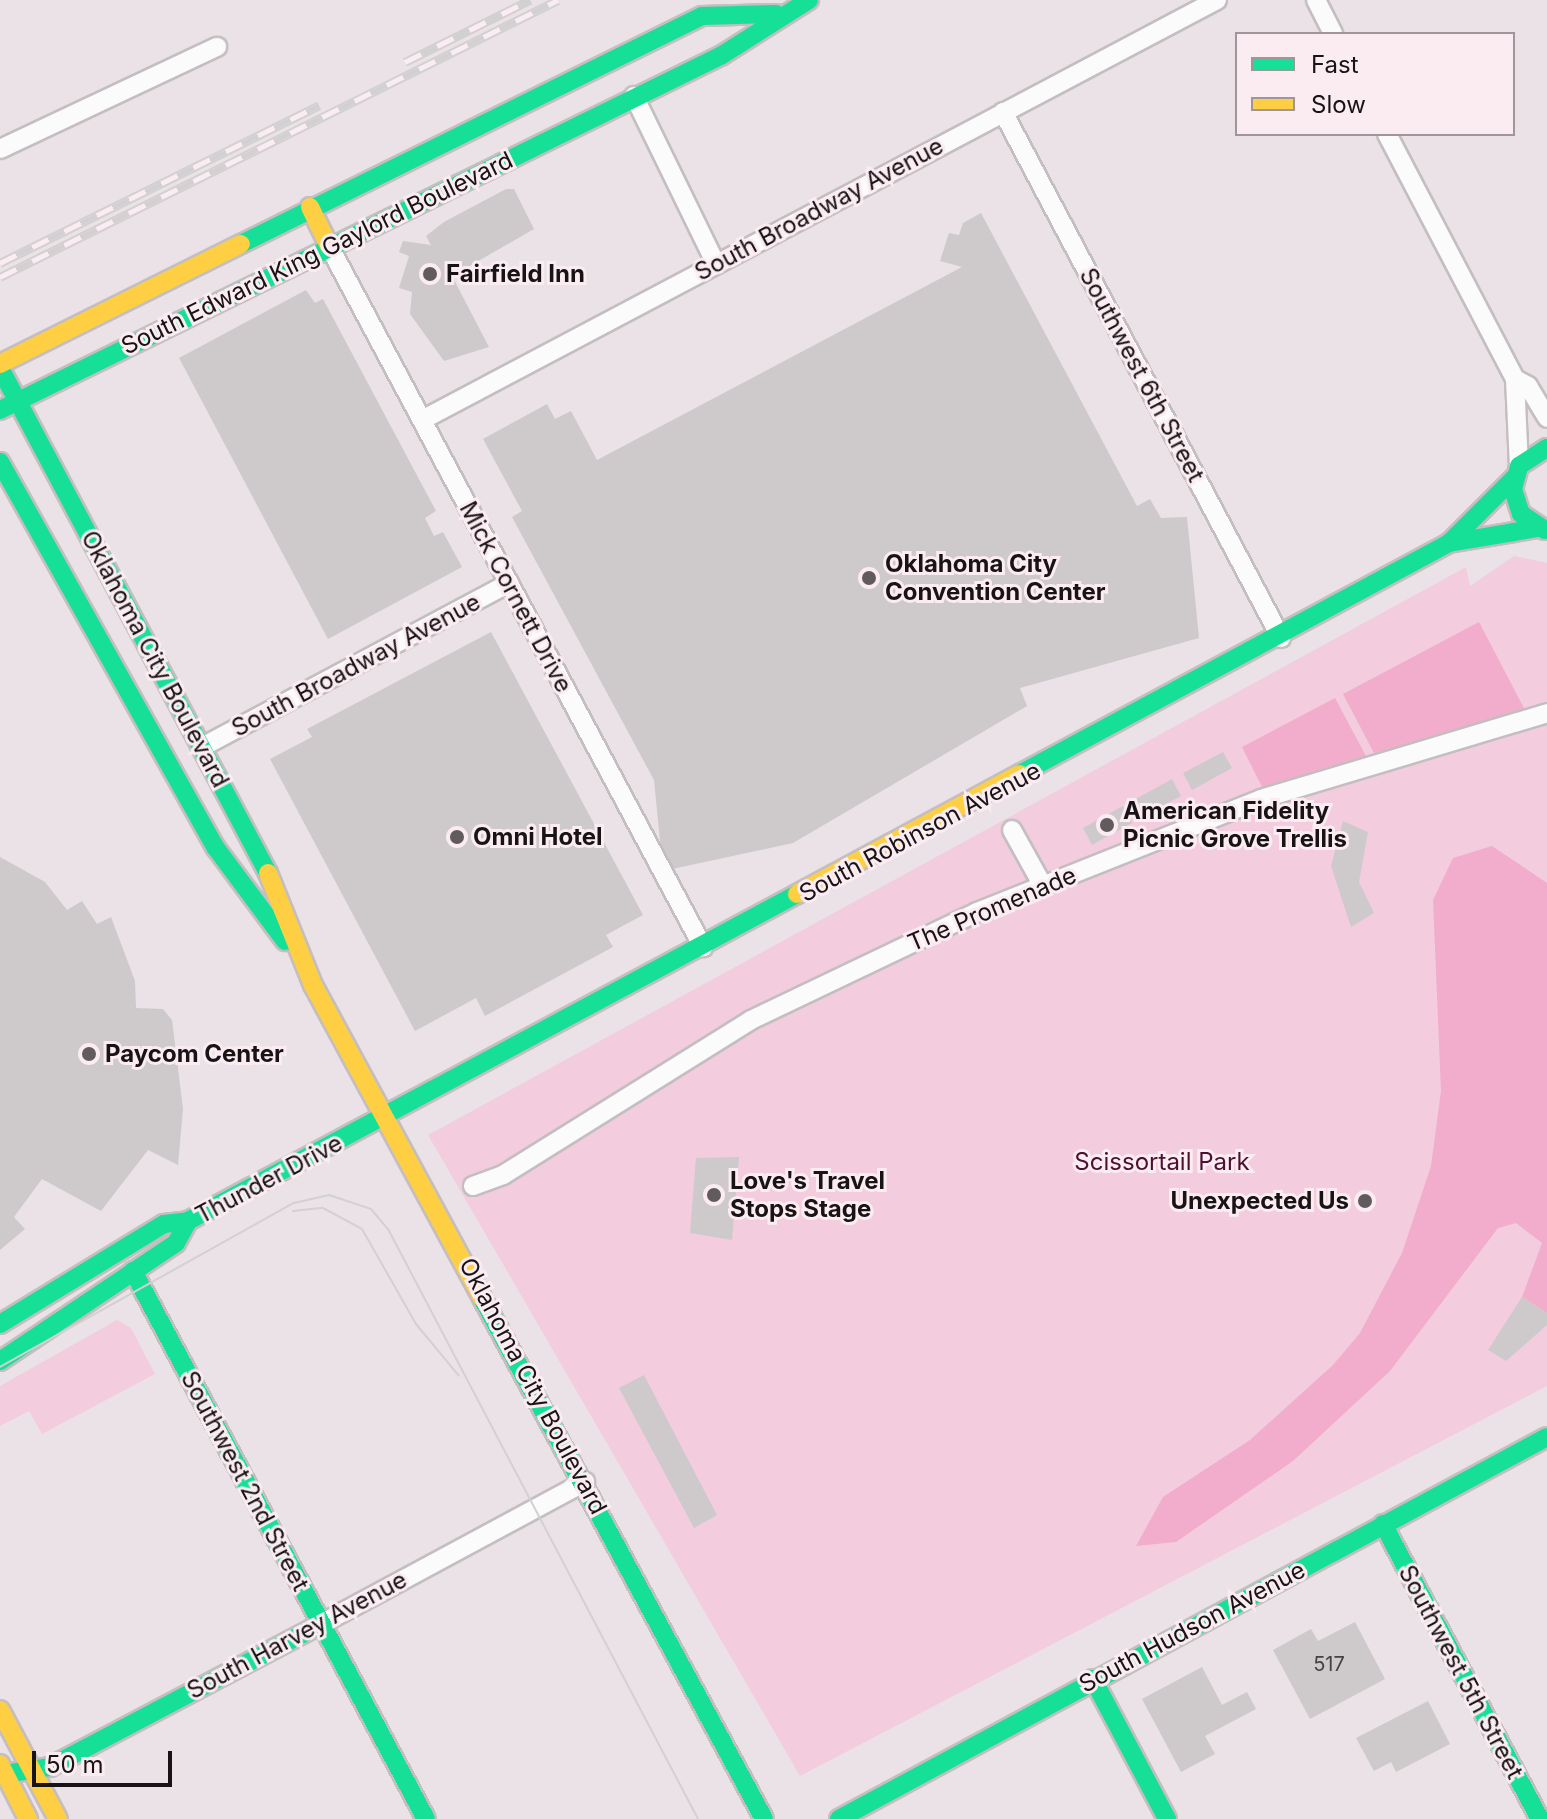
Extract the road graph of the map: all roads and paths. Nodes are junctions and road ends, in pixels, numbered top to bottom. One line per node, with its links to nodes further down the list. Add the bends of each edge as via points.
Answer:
1 (809, 0): 4 (main road)
2 (1217, 0): 9 (street, South Broadway Avenue)
3 (1316, 0): 5 (street)
4 (776, 14): 7 (main road, South Edward King Gaylord Boulevard, via 702,16); 8 (main road, South Edward King Gaylord Boulevard, via 722,55)
5 (1332, 32)
6 (217, 47): 11 (street)
7 (575, 75): 8 (main road); 12 (main road, South Edward King Gaylord Boulevard)
8 (634, 96): 13 (main road, South Edward King Gaylord Boulevard); 14 (street)
9 (1003, 112): 14 (street, South Broadway Avenue); 27 (street, Southwest 6th Street)
10 (1388, 136): 16 (street)
11 (0, 149)
12 (310, 207): 13 (main road); 15 (main road, South Edward King Gaylord Boulevard)
13 (329, 246): 17 (main road, South Edward King Gaylord Boulevard); 20 (street, Mick Cornett Drive)
14 (716, 264): 20 (street, South Broadway Avenue)
15 (0, 366): 17 (main road, Oklahoma City Boulevard)
16 (1515, 379): 19 (street, via 1528,386); 23 (street)
17 (18, 401): 18 (main road, South Edward King Gaylord Boulevard); 29 (main road, Oklahoma City Boulevard)
18 (0, 410)
19 (1547, 418)
20 (422, 420): 26 (street, Mick Cornett Drive)
21 (1547, 448): 23 (main road, South Robinson Avenue)
22 (0, 462): 33 (main road, Oklahoma City Boulevard, via 216,848)
23 (1517, 472): 24 (main road, via 1517,508); 25 (main road, South Robinson Avenue)
24 (1542, 529): 25 (main road, South Robinson Avenue)
25 (1449, 543): 27 (main road, South Robinson Avenue)
26 (509, 583): 29 (street, South Broadway Avenue); 32 (street, Mick Cornett Drive)
27 (1281, 638): 32 (main road, South Robinson Avenue)
28 (1547, 713): 31 (street, The Promenade, via 1276,794)
29 (202, 747): 33 (main road, Oklahoma City Boulevard, via 270,877)
30 (1012, 830): 31 (street)
31 (1043, 886): 35 (street, The Promenade, via 751,1020 503,1175)
32 (703, 947): 34 (main road, South Robinson Avenue)
33 (298, 955): 34 (main road, Oklahoma City Boulevard)
34 (389, 1115): 36 (main road, Thunder Drive); 41 (main road, Oklahoma City Boulevard)
35 (473, 1186)
36 (188, 1221): 37 (main road, Thunder Drive, via 176,1243); 38 (main road, Thunder Drive, via 164,1224)
37 (133, 1271): 39 (main road, Thunder Drive); 43 (main road, Southwest 2nd Street)
38 (0, 1324)
39 (0, 1361)
40 (1547, 1437): 42 (main road, South Hudson Avenue)
41 (585, 1482): 43 (street, South Harvey Avenue); 51 (main road, Oklahoma City Boulevard)
42 (1383, 1524): 44 (main road, South Hudson Avenue); 54 (main road, Southwest 5th Street)
43 (321, 1624): 47 (main road, South Harvey Avenue); 50 (main road, Southwest 2nd Street)
44 (1093, 1679): 52 (main road, South Hudson Avenue); 53 (main road)
45 (0, 1710): 47 (main road)
46 (2, 1769): 47 (main road, South Harvey Avenue); 48 (main road)
47 (32, 1770): 49 (main road)
48 (28, 1819)
49 (58, 1819)
50 (426, 1819)
51 (764, 1819)
52 (839, 1819)
53 (1167, 1819)
54 (1540, 1819)

